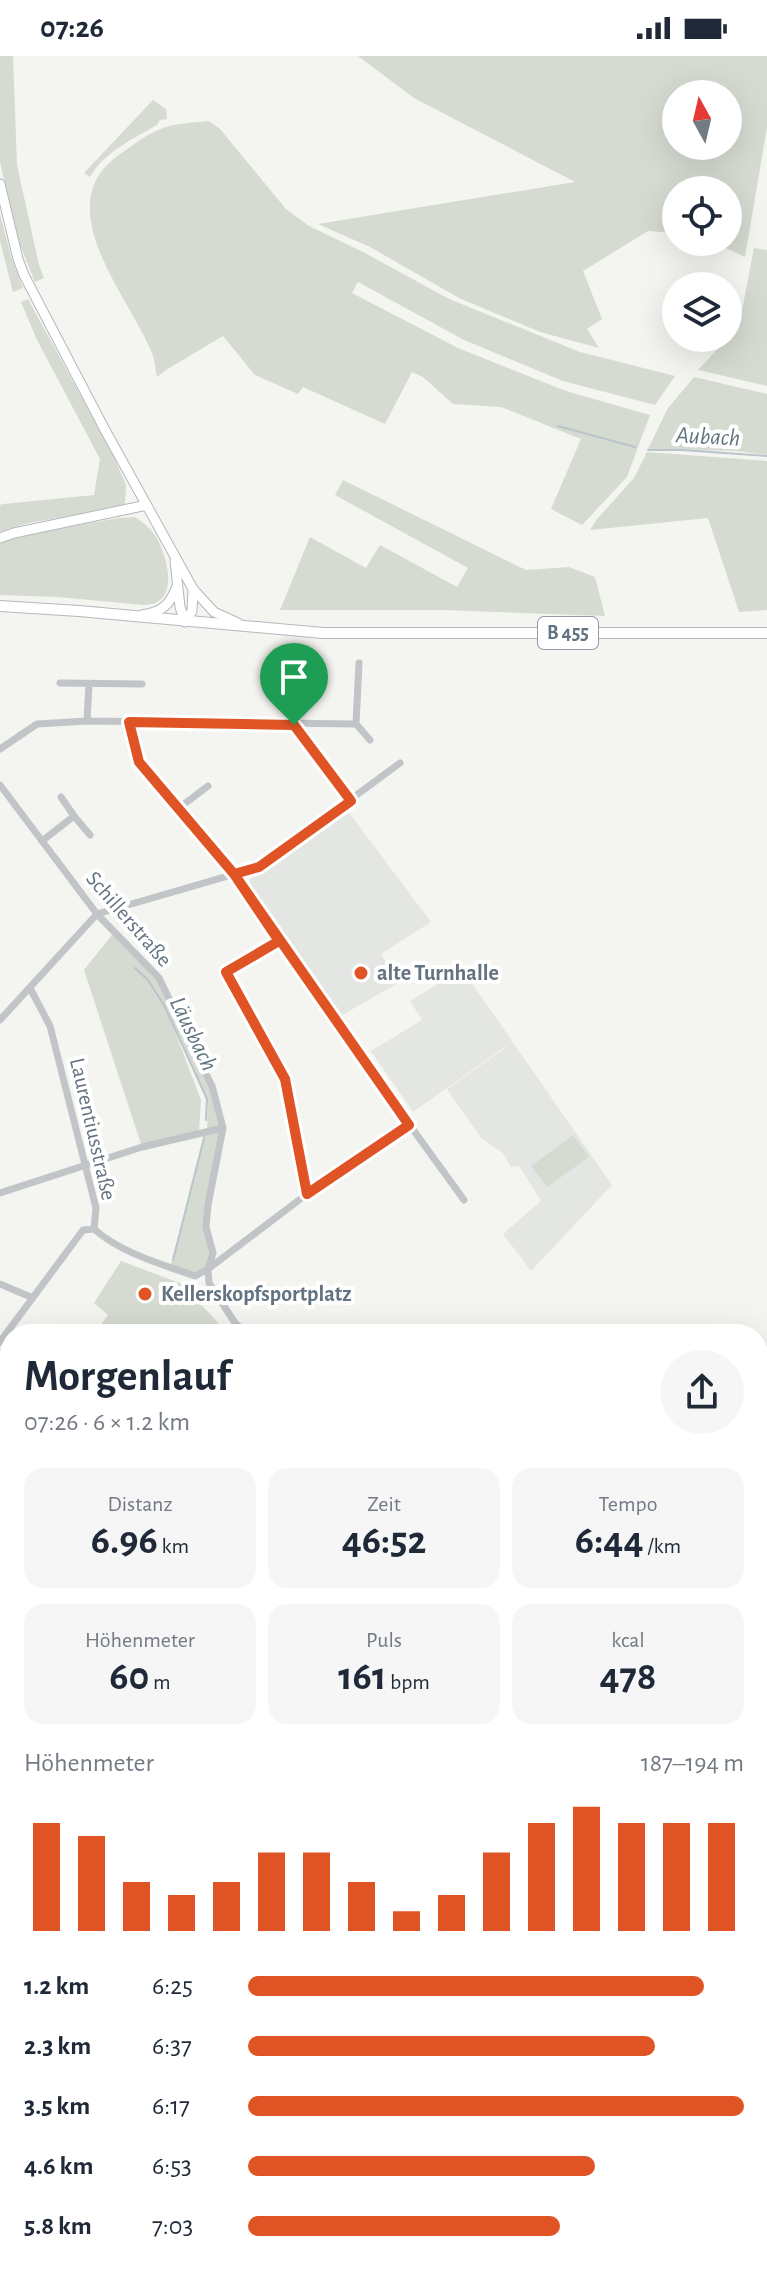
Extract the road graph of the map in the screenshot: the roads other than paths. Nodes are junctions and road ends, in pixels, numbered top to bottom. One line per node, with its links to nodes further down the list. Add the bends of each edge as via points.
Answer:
1 (0, 184): 2 (main road, via 31,291)
2 (147, 505): 3 (main road); 4 (main road)
3 (0, 538)
4 (171, 550): 5 (main road); 6 (main road)
5 (178, 583): 8 (main road, via 166,608); 9 (main road)
6 (193, 589): 9 (main road, via 192,611); 10 (main road, via 214,612)
7 (0, 606): 8 (main road, B 455)
8 (126, 615): 9 (main road, B 455)
9 (185, 622): 10 (main road, B 455)
10 (249, 627): 11 (main road, B 455, via 368,634)
11 (767, 633)
12 (359, 663): 18 (street)
13 (60, 683): 14 (street)
14 (89, 684): 15 (street); 16 (street)
15 (142, 684)
16 (87, 721): 17 (street); 21 (street, via 37,724)
17 (129, 722): 19 (street); 27 (street, via 139,762)
18 (356, 724): 19 (street); 20 (street)
19 (294, 725): 26 (street)
20 (370, 740)
21 (0, 749)
22 (400, 763): 26 (street)
23 (0, 785): 30 (street, Schillerstraße)
24 (208, 786): 27 (street)
25 (61, 797): 28 (street, Schillerstraße)
26 (351, 801): 31 (street, via 259,867)
27 (179, 808): 31 (street)
28 (74, 816): 29 (street, Schillerstraße); 30 (street)
29 (90, 835)
30 (42, 841): 32 (street, Schillerstraße)
31 (234, 874): 32 (street); 33 (street)
32 (97, 914): 34 (street); 37 (street, Schillerstraße, via 159,978 212,1086)
33 (279, 941): 36 (street); 40 (street, via 226,972 285,1079)
34 (30, 988): 35 (street); 38 (street, Laurentiusstraße, via 50,1026)
35 (0, 1020)
36 (409, 1125): 40 (street); 41 (street)
37 (223, 1128): 38 (street); 43 (street, Schillerstraße, via 208,1205 206,1227 213,1253)
38 (86, 1166): 39 (street); 42 (street, Laurentiusstraße, via 96,1208)
39 (0, 1193)
40 (307, 1194): 43 (street)
41 (464, 1200)
42 (94, 1229): 43 (street, via 145,1258 195,1276); 45 (street, Laurentiusstraße, via 83,1230)
43 (208, 1269): 47 (street, Schillerstraße, via 209,1283)
44 (0, 1284): 45 (street)
45 (33, 1298): 46 (street, Laurentiusstraße)
46 (14, 1324)
47 (236, 1324)

